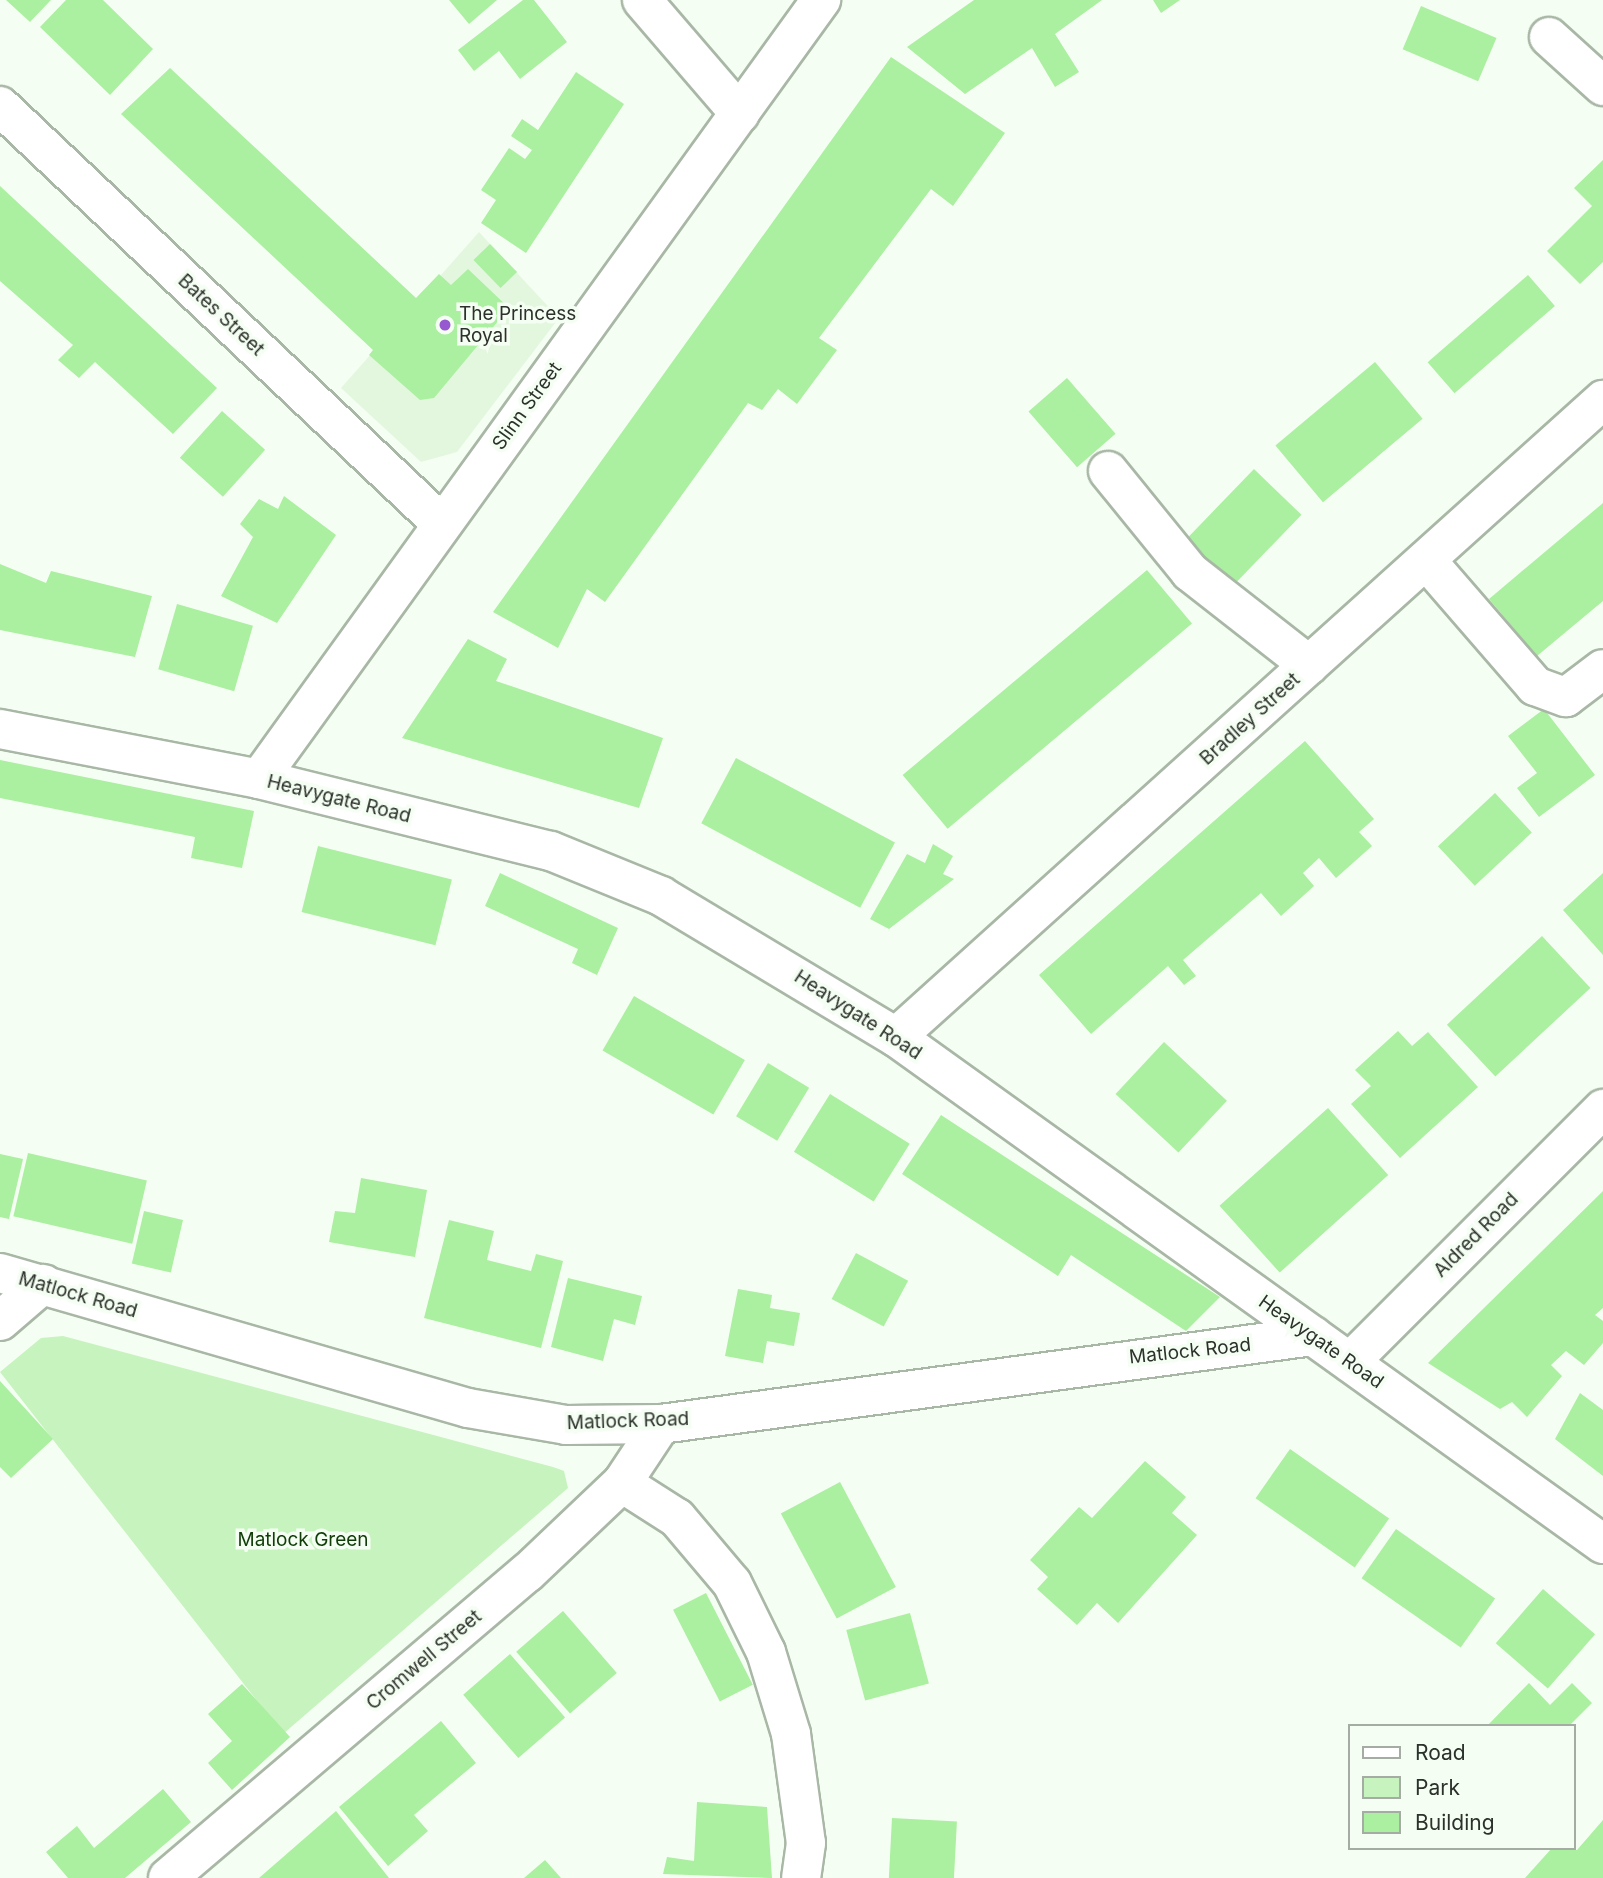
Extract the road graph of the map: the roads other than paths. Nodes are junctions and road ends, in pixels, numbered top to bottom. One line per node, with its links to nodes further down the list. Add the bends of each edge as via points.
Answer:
1 (642, 0): 6 (street)
2 (821, 0): 6 (street, Slinn Street)
3 (1549, 37): 4 (street)
4 (1603, 86)
5 (0, 106): 9 (street, Bates Street)
6 (740, 114): 9 (street, Slinn Street)
7 (1603, 400): 10 (street, Bradley Street)
8 (1108, 471): 11 (street, via 1189,572)
9 (441, 523): 14 (street, Slinn Street)
10 (1426, 560): 11 (street, Bradley Street); 12 (street, via 1535,686 1566,696)
11 (1309, 665): 15 (street, Bradley Street)
12 (1603, 669)
13 (0, 729): 14 (street, Heavygate Road)
14 (259, 779): 15 (street, Heavygate Road, via 564,856 661,896)
15 (896, 1037): 20 (street, Heavygate Road)
16 (1603, 1109): 21 (street, Aldred Road)
17 (0, 1273): 18 (street, Matlock Road)
18 (43, 1284): 19 (street); 22 (street, Matlock Road, via 468,1408 566,1425)
19 (0, 1321)
20 (1312, 1336): 21 (street, Heavygate Road); 22 (street, Matlock Road)
21 (1350, 1362): 24 (street, Heavygate Road)
22 (661, 1424): 23 (street, Cromwell Street)
23 (622, 1483): 25 (street, Cromwell Street, via 527,1573); 26 (street, via 677,1518 724,1574 766,1652 791,1734 806,1843)
24 (1603, 1544)
25 (168, 1878)
26 (800, 1878)

